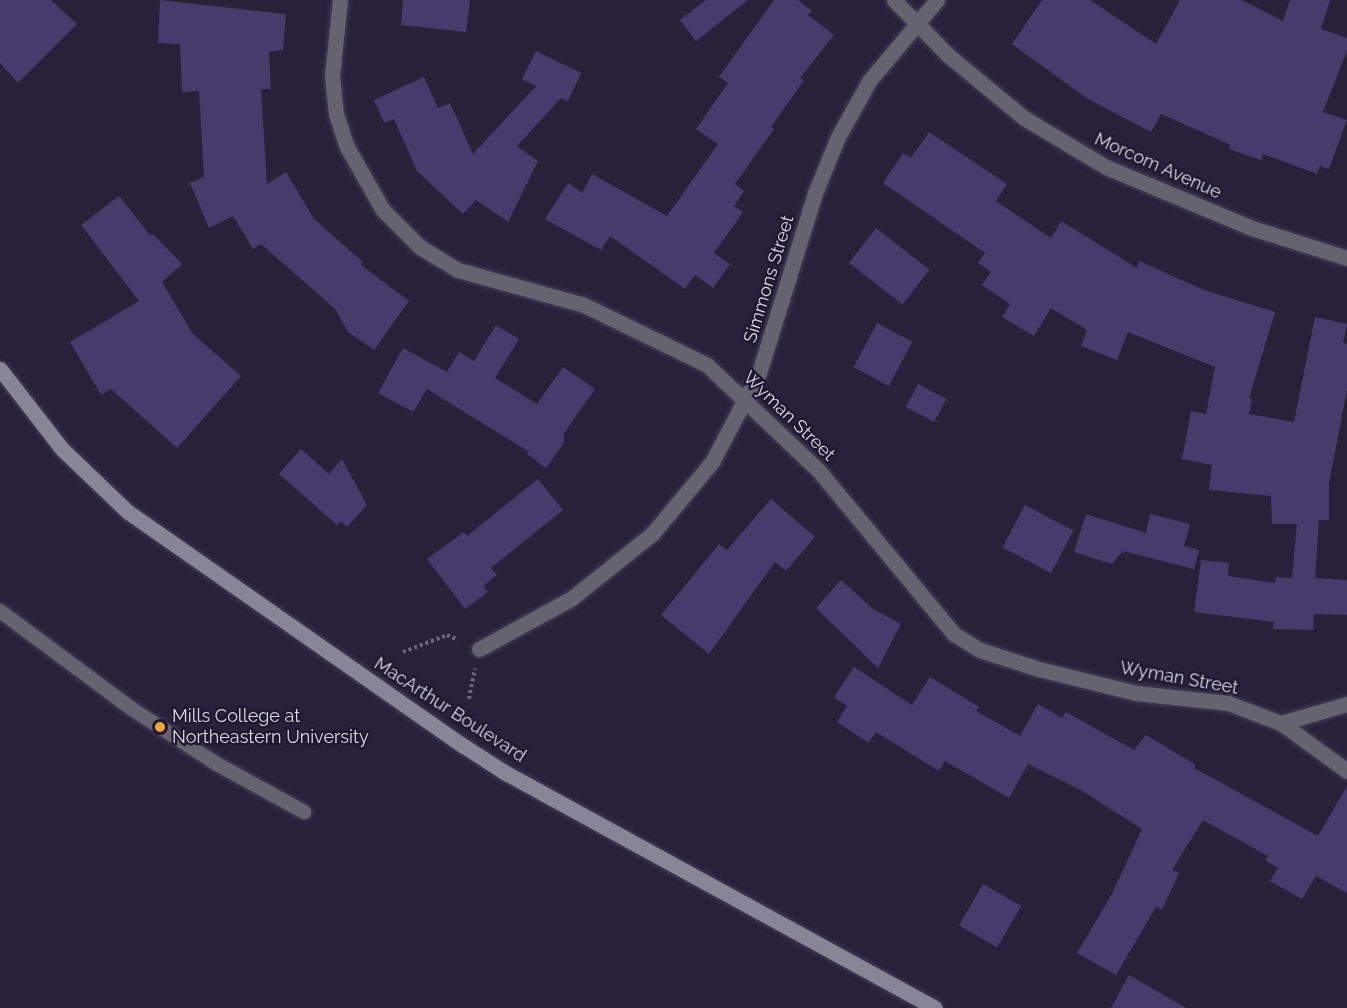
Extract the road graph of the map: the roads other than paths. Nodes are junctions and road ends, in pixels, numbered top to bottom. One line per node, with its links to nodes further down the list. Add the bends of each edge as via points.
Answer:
1 (340, 0): 7 (street, Wyman Street, via 332,75 336,114 347,147 383,210 420,247 458,270 584,305 664,342 707,365)
2 (894, 0): 4 (street, Morcom Avenue)
3 (937, 0): 4 (street, Simmons Street)
4 (917, 24): 5 (street, Morcom Avenue, via 1024,118 1106,167 1252,228); 7 (street, Simmons Street, via 868,81 838,137 815,193 779,320)
5 (1347, 258)
6 (0, 369): 14 (main road, MacArthur Boulevard, via 62,449 128,512 454,739 504,772)
7 (746, 401): 9 (street, Simmons Street, via 712,462 652,534 572,598); 11 (street, Wyman Street, via 791,442 858,514 933,613 971,645 1039,669 1136,693 1228,703)
8 (0, 611): 13 (lane, via 150,721 214,763)
9 (479, 649)
10 (1347, 704): 11 (street)
11 (1281, 723): 12 (street, Wyman Street)
12 (1347, 771)
13 (304, 812)
14 (935, 1008)

